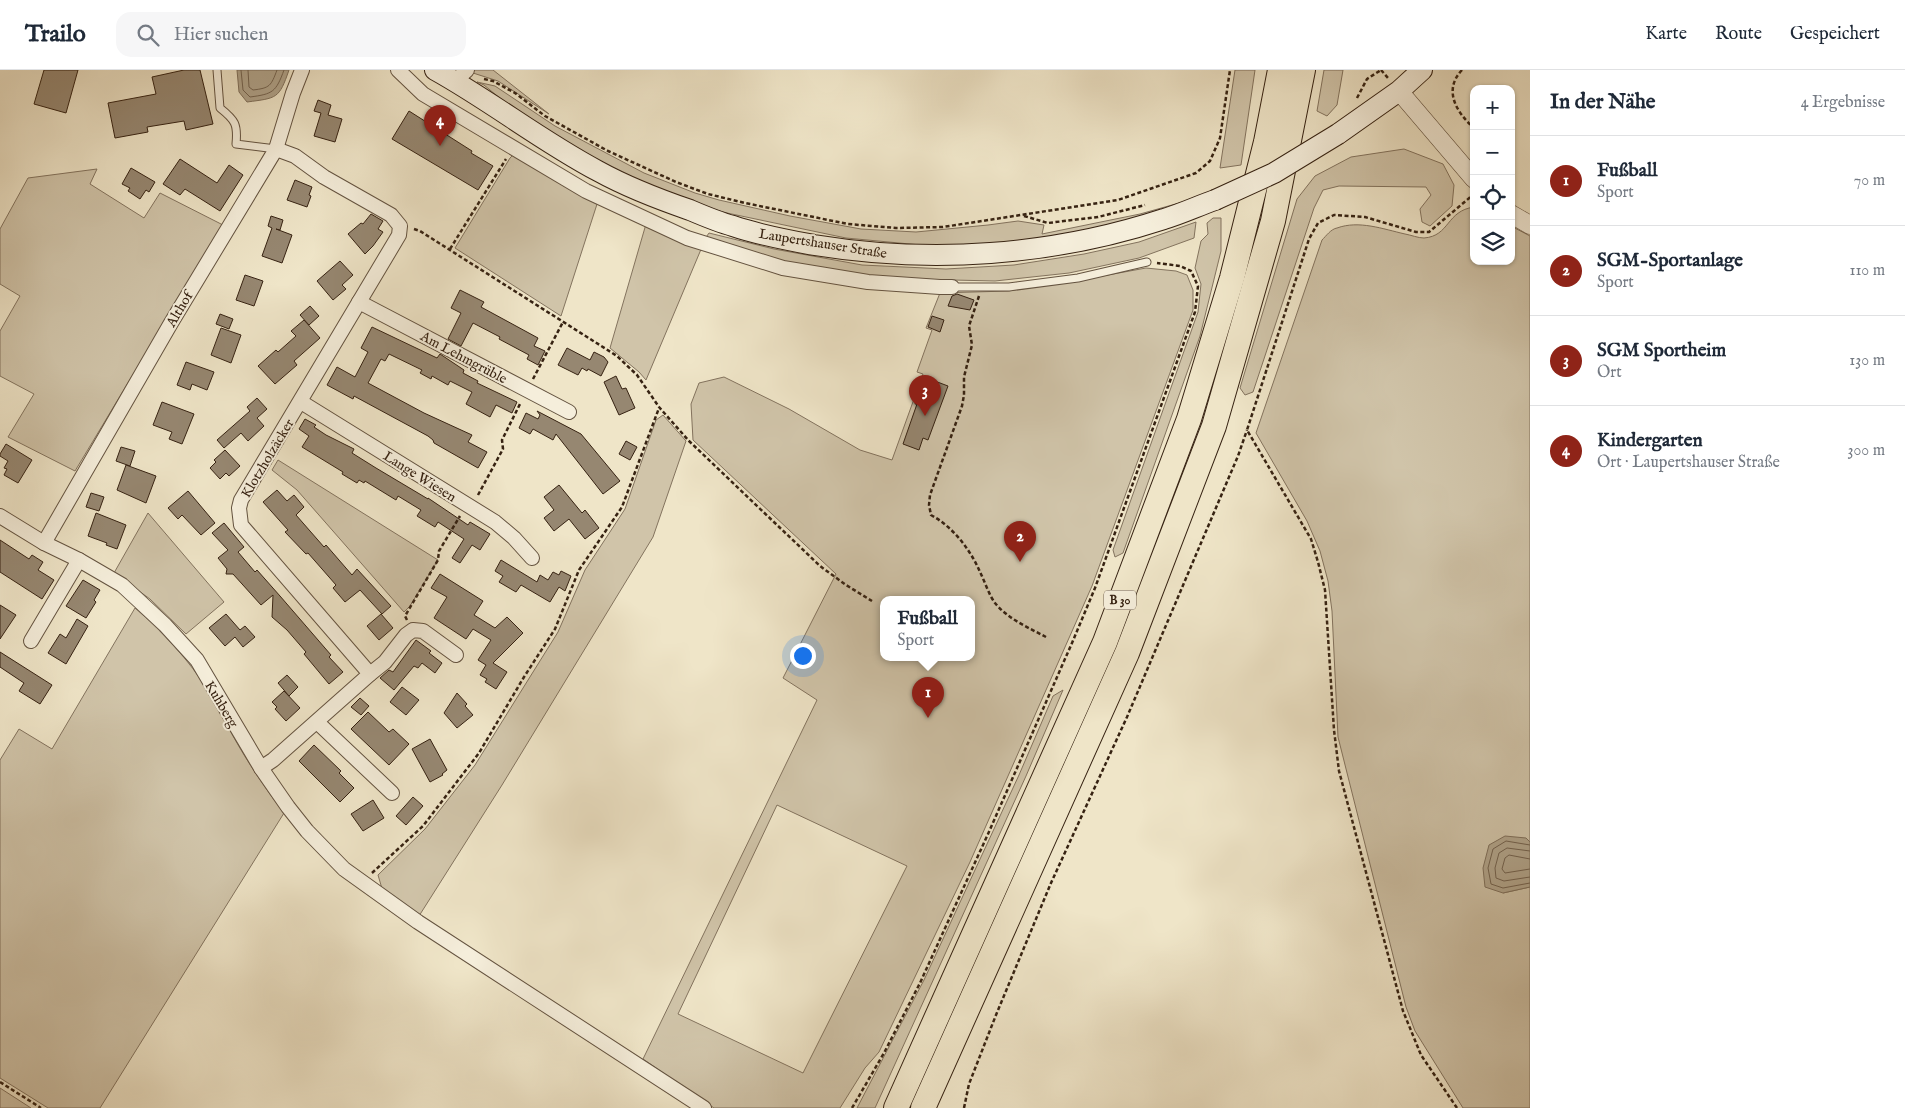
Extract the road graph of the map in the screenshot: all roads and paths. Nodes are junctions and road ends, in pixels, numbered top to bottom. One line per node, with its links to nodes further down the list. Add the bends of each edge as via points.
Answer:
1 (217, 70): 16 (lane, via 220,108 232,118 237,128 236,144)
2 (302, 70): 16 (street, Althof)
3 (398, 70): 15 (street, via 423,94)
4 (435, 70): 11 (main road, Laupertshauser Straße)
5 (1230, 70): 20 (path, via 1220,138 1210,161 1196,173 1118,200)
6 (1280, 70): 54 (highway, B 30, via 1266,142 1232,278 1189,419 1105,642)
7 (1305, 70): 55 (highway, B 30, via 1274,221 1214,426 1127,653)
8 (1381, 70): 13 (path, via 1366,79)
9 (1422, 70): 12 (main road, Laupertshauser Straße)
10 (1462, 70): 14 (path, via 1456,76 1452,92 1455,107)
11 (462, 75): 12 (main road, Laupertshauser Straße, bridge, via 552,144 599,172 655,198 734,227 779,238 893,255 1019,252 1077,242 1166,219 1274,172 1338,134); 20 (path, via 493,81 545,116 608,151 708,194 848,224 896,228 943,227)
12 (1399, 91): 17 (street)
13 (1357, 99)
14 (1470, 124)
15 (514, 148): 24 (path); 26 (street, via 586,191 687,238 774,265 868,282)
16 (276, 149): 23 (street, via 295,156 324,177 391,214); 37 (street, Althof)
17 (1471, 175)
18 (1470, 197): 34 (path, via 1429,232 1416,232 1365,217 1334,214 1318,223 1305,252)
19 (1146, 205): 20 (path, via 1098,217 1048,223)
20 (1022, 216)
21 (1515, 216): 22 (street)
22 (1530, 225)
23 (400, 226): 24 (path, via 420,231); 28 (street, Klotzholzäcker, via 399,235)
24 (450, 249): 29 (path)
25 (1148, 262): 27 (lane, via 1078,278 1009,287); 53 (path, via 1180,266 1191,271 1198,286 1195,312 1096,588 920,983)
26 (952, 287): 27 (lane)
27 (982, 287): 42 (path, via 969,326 972,345 964,377 962,406 929,505 931,515 942,521 966,548 1001,610)
28 (359, 302): 30 (street, Am Lehmgrüble); 31 (street, Klotzholzäcker)
29 (563, 322): 30 (path); 32 (path, via 617,356 637,374)
30 (527, 391): 33 (street, Am Lehmgrüble); 35 (path, via 502,440 503,449)
31 (300, 402): 35 (street, Lange Wiesen); 45 (street, Klotzholzäcker, via 244,493 239,508 240,525)
32 (659, 407): 40 (path, via 689,441 820,566); 49 (path, via 622,507 580,570 555,629 479,753 422,826)
33 (569, 412)
34 (1247, 430): 56 (path, via 1131,708 1051,883 969,1084); 57 (path, via 1311,539 1325,590 1339,771 1403,1011 1421,1055)
35 (469, 507): 38 (street, Lange Wiesen, via 495,522); 41 (path, via 439,551 438,560 405,616)
36 (0, 516): 37 (street, Kuhberg)
37 (44, 543): 39 (street, Kuhberg)
38 (532, 558)
39 (79, 560): 43 (street); 47 (street, Kuhberg, via 122,585 197,660)
40 (872, 601)
41 (413, 630): 44 (street, via 422,631); 45 (street)
42 (1046, 637)
43 (31, 641)
44 (456, 655)
45 (370, 674): 46 (street)
46 (317, 722): 47 (street); 48 (street)
47 (261, 768): 49 (street, Kuhberg, via 307,831 344,869)
48 (392, 793)
49 (362, 882): 52 (street, Kuhberg)
50 (0, 1082): 51 (path)
51 (41, 1108)
52 (704, 1108)
53 (852, 1108)
54 (896, 1108)
55 (923, 1108)
56 (964, 1108)
57 (1457, 1108)

